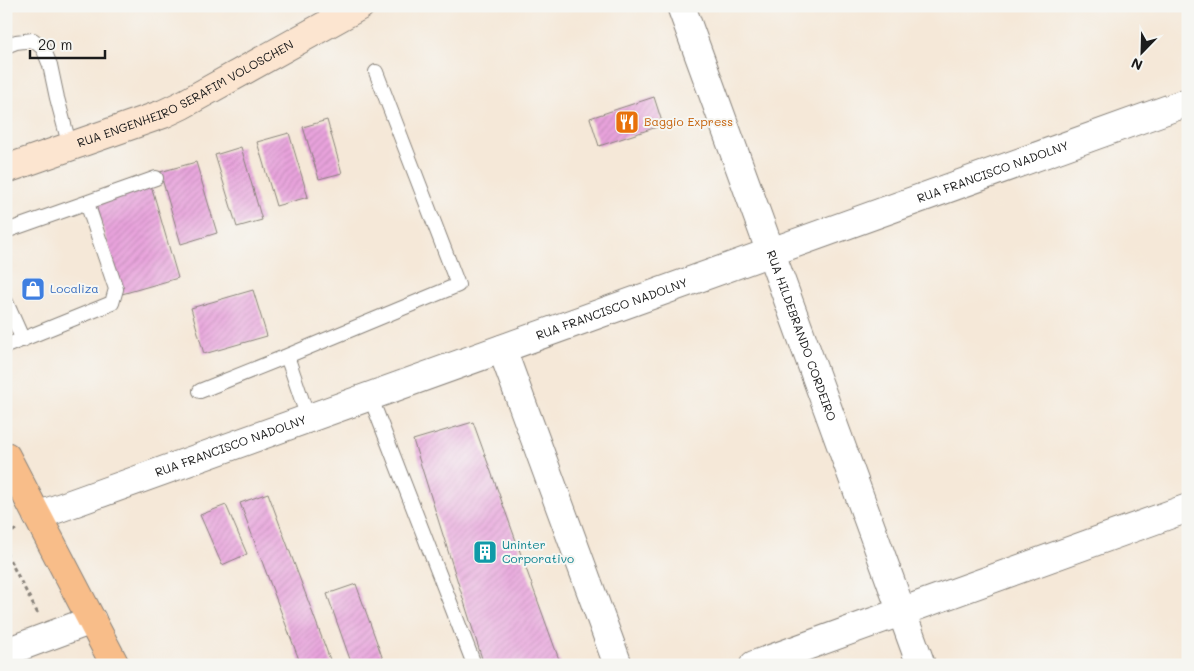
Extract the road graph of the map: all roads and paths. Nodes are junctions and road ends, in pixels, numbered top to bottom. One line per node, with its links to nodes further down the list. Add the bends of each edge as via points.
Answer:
1 (360, 6): 6 (street, RUA ENGENHEIRO SERAFIM VOLOSCHEN, via 182,105)
2 (681, 6): 11 (street, RUA HILDEBRANDO CORDEIRO)
3 (6, 46): 6 (lane, via 33,40 43,48 50,64)
4 (376, 72): 16 (lane, via 458,284)
5 (1188, 102): 11 (street, RUA FRANCISCO NADOLNY)
6 (70, 147): 7 (street, RUA ENGENHEIRO SERAFIM VOLOSCHEN)
7 (6, 169)
8 (156, 178): 9 (lane)
9 (87, 203): 10 (lane); 13 (lane, via 116,289 115,297 112,303)
10 (6, 231)
11 (770, 252): 15 (street, RUA FRANCISCO NADOLNY); 24 (street, RUA HILDEBRANDO CORDEIRO)
12 (6, 302): 13 (lane)
13 (22, 340): 14 (lane)
14 (6, 346)
15 (502, 349): 18 (street, RUA FRANCISCO NADOLNY); 31 (street)
16 (287, 356): 17 (lane); 19 (lane)
17 (200, 391)
18 (370, 396): 19 (street, RUA FRANCISCO NADOLNY); 29 (lane)
19 (308, 418): 22 (street, RUA FRANCISCO NADOLNY)
20 (6, 456): 22 (main road)
21 (1188, 508): 24 (street)
22 (37, 516): 25 (main road)
23 (6, 553): 26 (path)
24 (901, 611): 32 (street); 33 (street, RUA HILDEBRANDO CORDEIRO)
25 (92, 620): 26 (street); 28 (main road)
26 (49, 636): 27 (street)
27 (6, 652)
28 (110, 655): 30 (street)
29 (472, 659)
30 (124, 665)
31 (618, 665)
32 (754, 665)
33 (921, 665)

